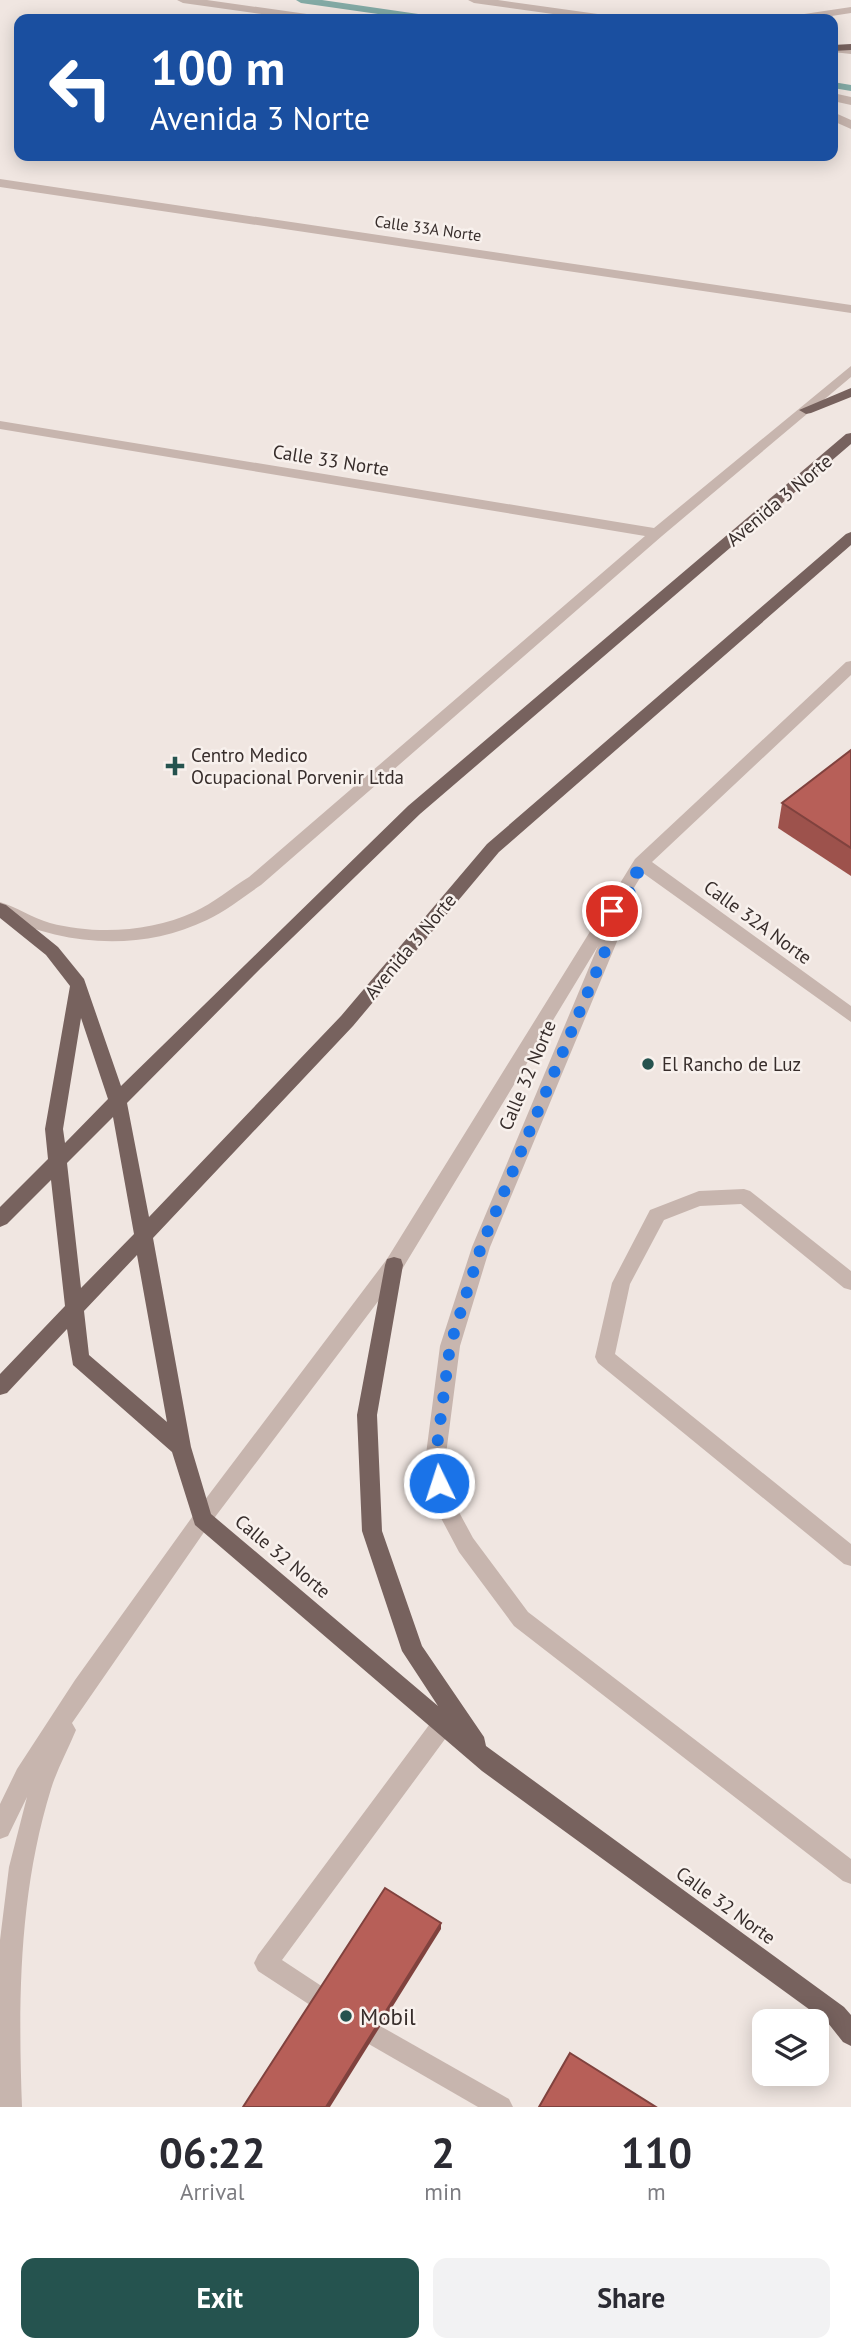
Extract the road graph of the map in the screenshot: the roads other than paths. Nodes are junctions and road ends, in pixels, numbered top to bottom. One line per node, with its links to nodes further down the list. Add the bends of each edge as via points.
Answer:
1 (183, 0): 4 (street)
2 (474, 0): 5 (street)
3 (851, 10): 6 (street)
4 (285, 14)
5 (576, 14)
6 (824, 14)
7 (0, 183): 8 (street, Calle 33A Norte)
8 (851, 309)
9 (851, 370): 11 (street)
10 (851, 392): 11 (main road)
11 (806, 410): 14 (street)
12 (0, 425): 14 (street, Calle 33 Norte)
13 (851, 437): 21 (main road, Avenida 3 Norte, via 414,810)
14 (657, 533): 18 (street, via 255,881 199,917 145,932 79,935 49,929)
15 (851, 537): 24 (main road, Avenida 3 Norte, via 493,848 347,1021)
16 (851, 666): 17 (street)
17 (642, 863): 20 (street, Calle 32A Norte); 22 (street); 32 (street, Calle 32 Norte, via 481,1247 450,1346 435,1462 443,1503 466,1545 521,1619)
18 (0, 909): 19 (main road, via 52,951)
19 (78, 984): 25 (main road, via 121,1111); 25 (main road, via 54,1129 80,1359)
20 (851, 1015)
21 (0, 1219)
22 (394, 1265): 26 (street); 30 (main road, via 367,1415 372,1531 412,1651)
23 (851, 1282): 27 (street, via 744,1196 699,1199 657,1215 621,1283 605,1357)
24 (0, 1388)
25 (181, 1447): 26 (main road)
26 (202, 1519): 28 (street); 29 (main road, Calle 32 Norte)
27 (851, 1557)
28 (83, 1687): 31 (street, via 25,1777); 36 (street, via 40,1789 22,1861 10,1940)
29 (443, 1724): 30 (main road, Calle 32 Norte); 33 (street, via 266,1963)
30 (490, 1764): 34 (main road, Calle 32 Norte, via 836,2015)
31 (0, 1828)
32 (851, 1872)
33 (318, 1997)
34 (851, 2034)
35 (375, 2035): 37 (street)
36 (10, 2107)
37 (501, 2107)

